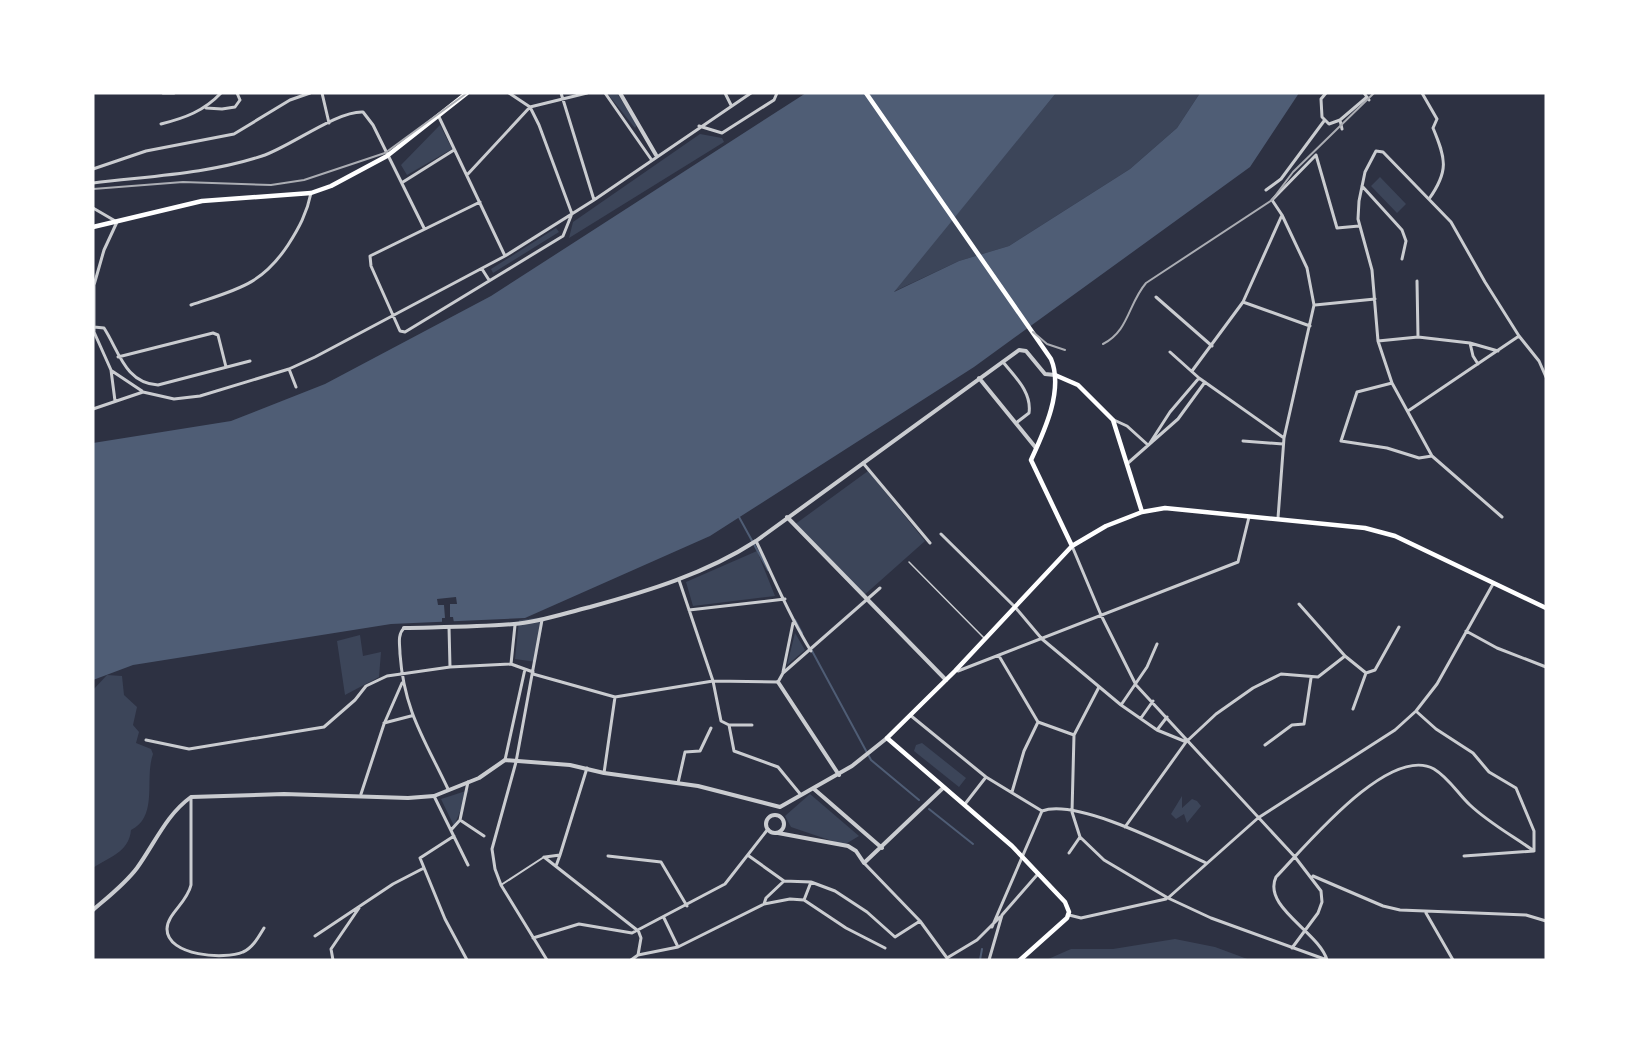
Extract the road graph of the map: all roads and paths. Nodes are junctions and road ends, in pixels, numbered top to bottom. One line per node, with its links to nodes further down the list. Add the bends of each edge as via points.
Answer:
1 (163, 93): 2 (street)
2 (174, 93)
3 (221, 93): 23 (street)
4 (237, 93): 23 (street, via 240,100 235,107)
5 (310, 93): 36 (street, via 290,100 234,134 146,151)
6 (322, 93): 27 (street)
7 (467, 93): 24 (main road)
8 (509, 93): 22 (street)
9 (561, 93): 20 (street)
10 (587, 93): 20 (street)
11 (605, 93): 32 (street)
12 (620, 93): 30 (street)
13 (725, 93): 21 (street)
14 (751, 93): 21 (street)
15 (777, 93): 29 (street, via 774,100 722,133)
16 (866, 93): 82 (main road, via 1033,332 1051,359)
17 (1326, 93): 26 (street, via 1320,108)
18 (1364, 93): 25 (street, via 1368,99)
19 (1422, 93): 43 (street, via 1437,120 1433,128 1445,162)
20 (563, 100): 22 (street); 44 (street)
21 (731, 105): 29 (street)
22 (530, 107): 37 (street); 47 (street)
23 (206, 108): 28 (street)
24 (437, 115): 33 (street); 34 (main road)
25 (1340, 120): 26 (street); 31 (street)
26 (1324, 121): 41 (street, via 1281,179)
27 (330, 123): 34 (street, via 363,112); 39 (street, via 264,156 223,166)
28 (161, 124)
29 (699, 126): 35 (street)
30 (641, 129): 32 (street); 35 (street)
31 (1342, 129)
32 (634, 134): 35 (street)
33 (454, 150): 37 (street); 38 (street)
34 (387, 156): 38 (street); 42 (main road)
35 (654, 157): 44 (street)
36 (93, 169)
37 (467, 175): 45 (street)
38 (403, 182): 52 (street)
39 (93, 183)
40 (1362, 186): 43 (street, via 1369,161 1376,151 1383,152); 50 (street); 54 (street, via 1402,230 1406,242)
41 (1266, 190)
42 (310, 193): 49 (main road, via 202,201); 62 (street, via 307,212 297,231 266,274)
43 (1430, 199): 67 (street, via 1451,222)
44 (594, 200): 47 (street)
45 (480, 202): 52 (street); 53 (street)
46 (93, 208): 49 (street)
47 (572, 214): 53 (street); 56 (street, via 563,236)
48 (1282, 215): 50 (street, via 1272,200 1316,155 1336,228); 61 (street); 63 (street, via 1307,268)
49 (117, 222): 51 (main road); 58 (street)
50 (1359, 226): 60 (street, via 1372,270)
51 (93, 227)
52 (424, 228): 64 (street, via 370,256)
53 (505, 256): 55 (street)
54 (1402, 259)
55 (482, 269): 56 (street); 64 (street)
56 (489, 280): 64 (street, via 405,332 400,331)
57 (1417, 281): 68 (street)
58 (94, 285): 66 (street)
59 (1156, 297): 71 (street)
60 (1375, 299): 63 (street); 69 (street)
61 (1243, 302): 65 (street); 71 (street)
62 (191, 305)
63 (1314, 305): 65 (street)
64 (393, 318): 79 (street)
65 (1310, 326): 97 (street)
66 (94, 330): 74 (street, via 106,330); 80 (street)
67 (1519, 336): 72 (street); 83 (street)
68 (1418, 337): 69 (street); 70 (street)
69 (1378, 341): 87 (street)
70 (1470, 343): 72 (street); 77 (street)
71 (1212, 346): 81 (street)
72 (1498, 351): 77 (street)
73 (1170, 352): 81 (street)
74 (118, 357): 78 (street, via 130,372 150,385); 78 (street, via 213,333 218,335)
75 (250, 360): 78 (street)
76 (1003, 362): 82 (street, via 1021,349 1043,373); 84 (street); 96 (street, via 1029,400 1029,412)
77 (1478, 364): 92 (street)
78 (226, 367)
79 (289, 369): 88 (street); 89 (street, via 188,398 168,399)
80 (111, 370): 89 (street); 90 (street)
81 (1192, 371): 85 (street)
82 (1055, 375): 95 (main road, via 1078,385); 101 (main road, via 1049,412)
83 (1546, 377)
84 (979, 378): 96 (street); 104 (street)
85 (1199, 378): 86 (street); 93 (street)
86 (1206, 382): 94 (street); 97 (street)
87 (1392, 383): 92 (street); 102 (street, via 1357,392 1341,441 1419,458)
88 (296, 387)
89 (143, 392): 90 (street)
90 (115, 401): 91 (street)
91 (93, 409)
92 (1408, 411): 102 (street)
93 (1170, 412): 94 (street); 100 (street)
94 (1178, 419): 100 (street)
95 (1113, 420): 100 (street, via 1127,426); 103 (main road)
96 (1016, 423): 101 (street)
97 (1284, 438): 99 (street)
98 (1243, 441): 99 (street)
99 (1283, 444): 109 (street)
100 (1148, 445): 103 (street)
101 (1036, 448): 113 (main road, via 1031,460)
102 (1432, 456): 108 (street)
103 (1128, 463): 105 (main road)
104 (863, 464): 107 (street); 112 (street)
105 (1142, 512): 106 (main road, via 1165,508); 113 (main road, via 1106,526)
106 (1249, 515): 109 (main road); 124 (street, via 1238,562)
107 (787, 517): 111 (street); 119 (street)
108 (1502, 517)
109 (1278, 518): 116 (main road, via 1380,530)
110 (941, 534): 121 (street)
111 (756, 541): 115 (street, via 729,559); 118 (street)
112 (930, 543)
113 (1072, 546): 121 (main road); 124 (street)
114 (909, 562): 132 (lane)
115 (679, 580): 123 (street); 125 (street)
116 (1493, 584): 122 (main road); 131 (street)
117 (880, 588): 119 (street)
118 (785, 599): 123 (street); 126 (street)
119 (866, 600): 135 (street); 148 (street)
120 (1299, 604): 137 (street)
121 (1015, 607): 132 (main road); 133 (street)
122 (1546, 608)
123 (688, 610): 149 (street)
124 (1101, 615): 133 (street); 152 (street)
125 (542, 620): 127 (street); 143 (street)
126 (794, 623): 135 (street); 144 (street)
127 (515, 624): 128 (street); 138 (street)
128 (449, 627): 130 (street); 140 (street)
129 (1399, 627): 145 (street, via 1375,670)
130 (404, 628): 146 (street, via 399,636)
131 (1466, 631): 139 (street); 158 (street, via 1437,684)
132 (985, 639): 142 (main road)
133 (1042, 639): 136 (street); 153 (street)
134 (1157, 644): 152 (street)
135 (811, 651): 144 (street)
136 (999, 656): 142 (street); 163 (street)
137 (1345, 656): 145 (street); 147 (street, via 1323,674)
138 (511, 664): 140 (street); 141 (street)
139 (1546, 667)
140 (450, 668): 146 (street)
141 (525, 669): 143 (street); 174 (street)
142 (956, 671): 148 (main road)
143 (533, 673): 154 (street); 175 (street)
144 (783, 673): 150 (street)
145 (1366, 673): 157 (street)
146 (402, 675): 151 (street); 171 (street, via 387,676 366,686 324,727 189,749)
147 (1311, 678): 172 (street, via 1281,674 1253,688); 173 (street, via 1304,724 1292,725)
148 (946, 680): 159 (main road)
149 (713, 681): 150 (street); 154 (street); 165 (street, via 723,723)
150 (778, 682): 178 (street)
151 (402, 683): 160 (street); 164 (street)
152 (1136, 685): 155 (street); 156 (street)
153 (1099, 687): 156 (street); 169 (street)
154 (615, 697): 177 (street)
155 (1153, 701): 161 (street); 162 (street)
156 (1121, 705): 162 (street)
157 (1353, 709)
158 (1416, 711): 195 (street, via 1395,730); 205 (street, via 1473,753 1489,772 1516,788 1534,831)
159 (910, 715): 170 (main road); 179 (street)
160 (411, 716): 164 (street); 183 (street)
161 (1167, 717): 168 (street); 172 (street)
162 (1141, 718): 168 (street)
163 (1038, 722): 169 (street); 185 (street, via 1024,751)
164 (384, 724): 186 (street)
165 (729, 725): 166 (street); 187 (street, via 733,749 778,767)
166 (752, 725)
167 (711, 728): 181 (street, via 700,751 685,752)
168 (1157, 730): 172 (street)
169 (1074, 735): 193 (street)
170 (888, 738): 178 (street); 182 (main road)
171 (146, 740)
172 (1186, 742): 195 (street); 197 (street)
173 (1265, 745)
174 (505, 760): 175 (street); 180 (street)
175 (516, 762): 176 (street); 223 (street, via 492,849)
176 (587, 768): 177 (street); 207 (street)
177 (604, 773): 181 (street)
178 (838, 775): 184 (street)
179 (986, 777): 185 (street); 190 (street)
180 (468, 782): 183 (street); 196 (street)
181 (678, 784): 191 (street)
182 (943, 788): 190 (main road); 204 (street)
183 (448, 789): 188 (street)
184 (814, 789): 187 (street); 204 (street)
185 (1012, 792): 192 (street)
186 (361, 794): 188 (street); 189 (street)
187 (802, 795): 191 (street)
188 (434, 796): 198 (street)
189 (191, 797): 229 (street, via 166,822 125,881); 237 (street, via 191,885 188,896 169,921 170,938 194,954 231,955 252,946)
190 (964, 806): 208 (main road)
191 (780, 807): 194 (street)
192 (1042, 811): 193 (street, via 1049,808); 208 (street)
193 (1072, 812): 197 (street, via 1094,814); 203 (street)
194 (779, 816): 199 (street, via 770,816); 200 (street, via 784,823)
195 (1258, 818): 213 (street); 215 (street)
196 (460, 820): 198 (street); 202 (street)
197 (1125, 827): 215 (street)
198 (451, 830): 201 (street)
199 (768, 830): 200 (street); 210 (street)
200 (778, 833): 214 (street, via 848,846)
201 (454, 836): 216 (street); 218 (street, via 422,855)
202 (484, 836)
203 (1080, 837): 206 (street); 224 (street, via 1104,860)
204 (882, 848): 214 (street)
205 (1534, 850): 211 (street); 213 (street, via 1469,805 1437,771 1416,764 1390,772 1373,783)
206 (1068, 853)
207 (560, 855): 212 (street); 217 (street)
208 (1021, 855): 219 (main road); 236 (street)
209 (608, 856): 228 (street, via 659,861)
210 (749, 856): 221 (street); 228 (street, via 725,884)
211 (1464, 856)
212 (544, 857): 217 (street); 223 (street)
213 (1295, 857): 220 (street); 238 (street, via 1275,877 1272,892)
214 (864, 863): 234 (street)
215 (1206, 863): 224 (street)
216 (468, 866)
217 (556, 866): 239 (street)
218 (422, 869): 227 (street); 248 (street)
219 (1037, 875): 231 (street); 232 (main road, via 1065,902)
220 (1310, 875): 230 (street, via 1383,906); 238 (street, via 1321,891 1322,902)
221 (784, 881): 222 (street); 226 (street)
222 (811, 882): 225 (street); 234 (street, via 851,900 895,937)
223 (501, 885): 241 (street)
224 (1168, 898): 232 (street, via 1081,918); 244 (street)
225 (804, 900): 226 (street); 243 (street)
226 (764, 904): 242 (street)
227 (360, 906): 240 (street); 247 (street, via 331,948)
228 (687, 906): 233 (street)
229 (93, 910)
230 (1426, 913): 235 (street, via 1526,915); 254 (street)
231 (1002, 915): 236 (street); 251 (street)
232 (1069, 915): 252 (main road)
233 (664, 918): 239 (street); 242 (street)
234 (920, 921): 246 (street)
235 (1546, 921)
236 (992, 927): 246 (street)
237 (264, 928)
238 (1304, 929): 244 (street); 253 (street, via 1322,948)
239 (638, 930): 241 (street, via 627,934 579,924); 245 (street)
240 (315, 936)
241 (533, 938): 249 (street)
242 (678, 947): 245 (street)
243 (885, 948)
244 (1292, 948): 253 (street)
245 (638, 955): 250 (street)
246 (947, 959)
247 (333, 960)
248 (467, 960)
249 (547, 960)
250 (632, 960)
251 (989, 960)
252 (1020, 960)
253 (1327, 960)
254 (1453, 960)

